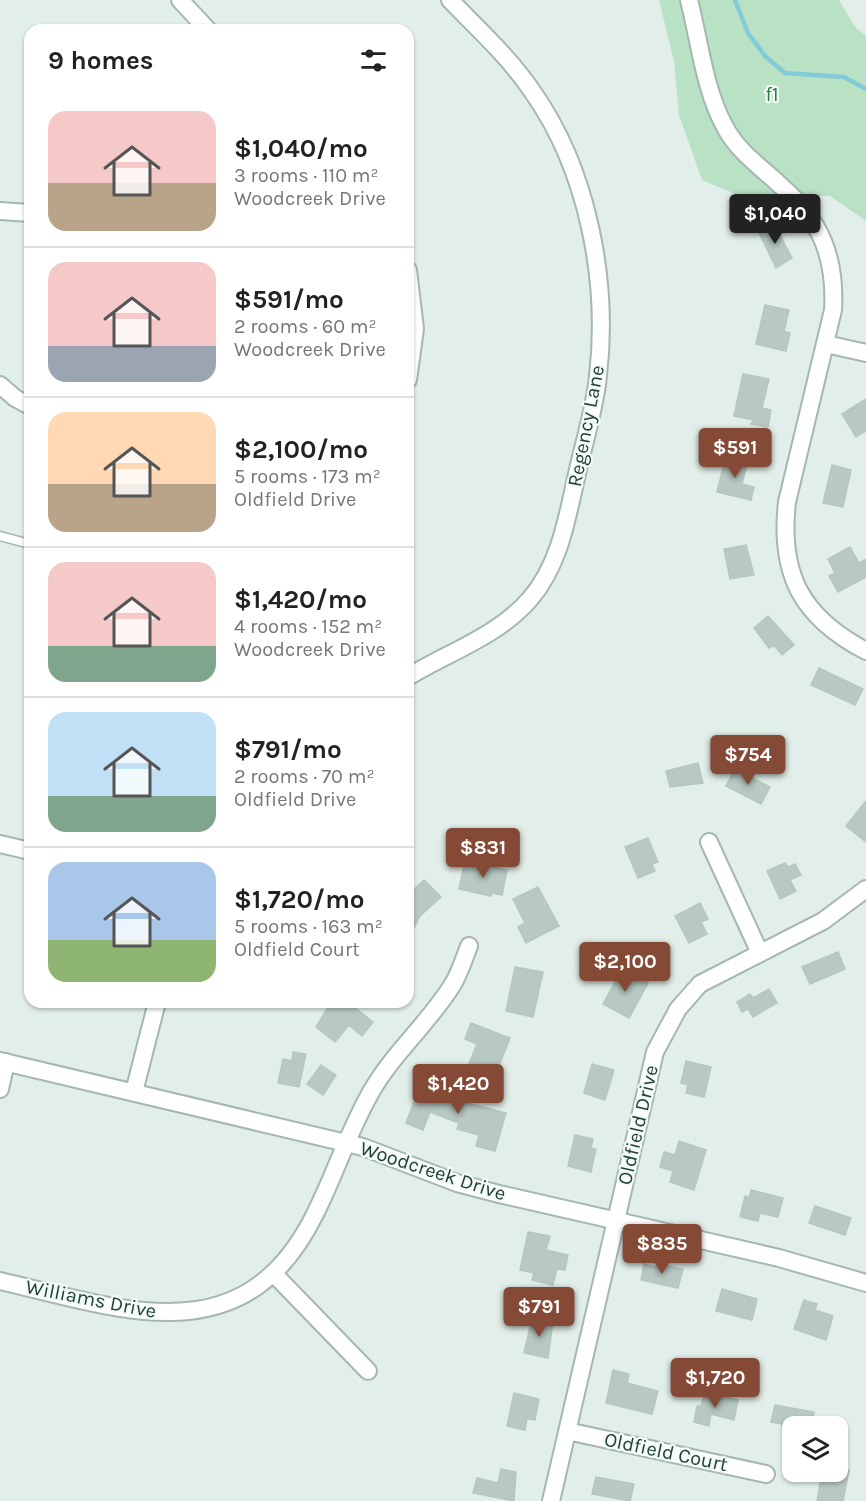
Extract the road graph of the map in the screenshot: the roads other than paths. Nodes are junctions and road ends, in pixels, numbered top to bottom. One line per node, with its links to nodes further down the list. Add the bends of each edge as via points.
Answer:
1 (180, 0): 4 (street)
2 (450, 0): 16 (street, Regency Lane, via 533,91 567,157 595,244 600,348 596,389 563,531 541,585 512,616 486,634)
3 (689, 0): 9 (street, via 724,126 738,147 805,209 824,242 835,282)
4 (202, 24)
5 (0, 211): 6 (street)
6 (24, 213)
7 (414, 321): 8 (street)
8 (414, 336)
9 (826, 344): 10 (street); 15 (street, via 787,502 784,532 794,583 808,607 829,629)
10 (866, 353)
11 (0, 385): 12 (street)
12 (24, 402)
13 (0, 536): 14 (lane)
14 (24, 542)
15 (866, 651)
16 (414, 673)
17 (709, 842): 22 (street)
18 (0, 844): 19 (street)
19 (24, 850)
20 (866, 889): 22 (street, Oldfield Drive, via 823,921)
21 (469, 946): 27 (street, Williams Drive, via 453,982 372,1090)
22 (759, 951): 28 (street, Oldfield Drive, via 700,984 678,1009 662,1036)
23 (155, 1008): 26 (street)
24 (3, 1062): 25 (street); 26 (street, Woodcreek Drive)
25 (0, 1089)
26 (134, 1092): 27 (street, Woodcreek Drive)
27 (345, 1143): 28 (street, Woodcreek Drive, via 457,1183); 29 (street, Williams Drive, via 315,1215 291,1254)
28 (616, 1221): 31 (street, Woodcreek Drive, via 779,1258); 33 (street, Oldfield Drive)
29 (273, 1273): 30 (street, Williams Drive, via 234,1300 184,1313 115,1308); 32 (street)
30 (0, 1281)
31 (866, 1283)
32 (368, 1371)
33 (567, 1431): 34 (street, Oldfield Court); 35 (street, Oldfield Drive)
34 (766, 1474)
35 (551, 1501)

